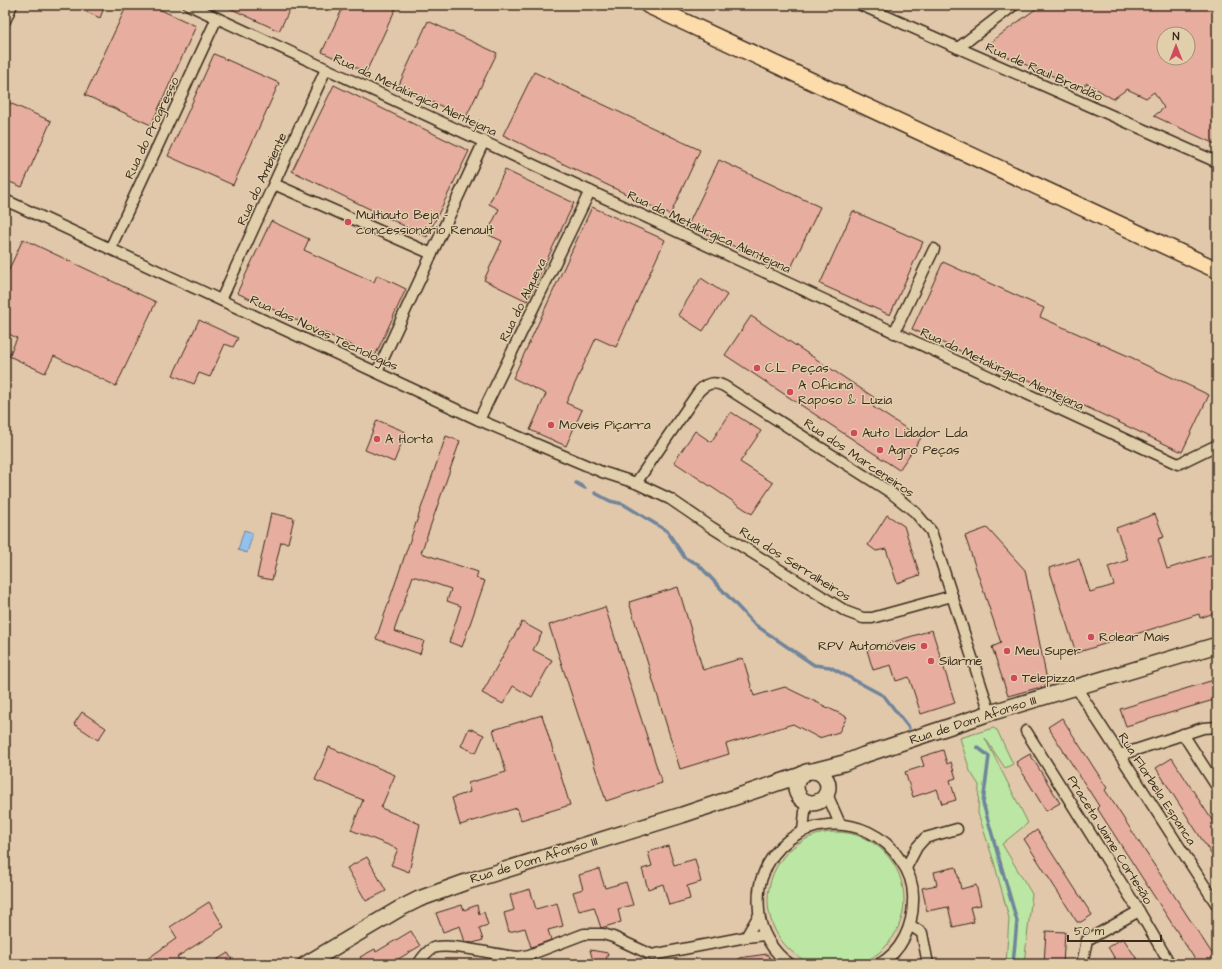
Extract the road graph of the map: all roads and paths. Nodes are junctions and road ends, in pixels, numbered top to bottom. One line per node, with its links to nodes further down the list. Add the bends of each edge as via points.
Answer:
1 (12, 5): 7 (street)
2 (189, 5): 6 (street, Rua da Metalúrgica Alentejana)
3 (648, 5): 18 (main road)
4 (861, 5): 8 (street, Rua de Raul Brandão)
5 (1014, 5): 8 (street)
6 (217, 18): 9 (street, Rua da Metalúrgica Alentejana); 15 (street, Rua do Progresso)
7 (5, 21)
8 (958, 48): 11 (street, Rua de Raul Brandão)
9 (326, 69): 10 (street, Rua da Metalúrgica Alentejana); 12 (street, Rua do Ambiente)
10 (484, 141): 13 (street, Rua da Metalúrgica Alentejana); 17 (street)
11 (1217, 162)
12 (274, 184): 17 (street); 19 (street, Rua do Ambiente)
13 (590, 191): 20 (street, Rua da Metalúrgica Alentejana); 22 (street, Rua do Alqueva)
14 (5, 200): 15 (street, Rua das Novas Tecnologias)
15 (110, 249): 19 (street, Rua das Novas Tecnologias)
16 (934, 249): 20 (street)
17 (432, 254): 21 (street)
18 (1217, 270)
19 (221, 300): 21 (street, Rua das Novas Tecnologias)
20 (894, 333): 23 (street, Rua da Metalúrgica Alentejana, via 1178,464)
21 (377, 372): 22 (street, Rua das Novas Tecnologias)
22 (479, 420): 24 (street, Rua das Novas Tecnologias, via 602,472)
23 (1217, 445)
24 (636, 483): 25 (street, Rua dos Serralheiros, via 670,500 855,616 881,617); 25 (street, Rua dos Marceneiros, via 699,391 708,384 719,383 890,492 915,512 931,531)
25 (952, 596): 28 (street, Rua dos Marceneiros)
26 (1217, 645): 27 (main road, Rua de Dom Afonso III)
27 (1076, 687): 28 (main road, Rua de Dom Afonso III); 32 (street, Rua Florbela Espanca)
28 (990, 713): 33 (main road, Rua de Dom Afonso III)
29 (1217, 727): 31 (street)
30 (1026, 731): 44 (street, Praceta Jaime Cortesão)
31 (1183, 734): 32 (street); 36 (street)
32 (1120, 755): 43 (street, Rua Florbela Espanca)
33 (844, 763): 34 (main road, Rua de Dom Afonso III); 37 (main road)
34 (807, 773): 35 (main road, Rua de Dom Afonso III); 37 (main road, via 822,774 828,782); 38 (main road, via 797,784)
35 (775, 785): 38 (main road); 49 (main road, Rua de Dom Afonso III, via 466,882 419,900 399,909)
36 (1217, 788)
37 (828, 790): 38 (main road, via 821,801 816,803); 39 (street)
38 (802, 797): 41 (street)
39 (840, 824): 41 (street, via 821,825); 42 (street, via 861,828 879,837 895,851)
40 (957, 829): 42 (street, via 930,836 920,842)
41 (803, 831): 45 (street, via 786,842 772,857 762,875 758,895)
42 (906, 868): 46 (street, via 914,896)
43 (1217, 905)
44 (1139, 911): 54 (street, via 1087,940); 55 (street, Praceta Jaime Cortesão)
45 (759, 915): 47 (street); 48 (street)
46 (910, 925): 52 (street, via 901,944 887,960); 53 (street, via 922,933)
47 (765, 935): 48 (street); 51 (street, via 775,950)
48 (746, 937): 50 (street, via 652,955 613,937 594,933 584,934 520,957 446,946 433,949)
49 (315, 962)
50 (418, 964)
51 (790, 964)
52 (879, 964)
53 (928, 964)
54 (1082, 964)
55 (1170, 964)

